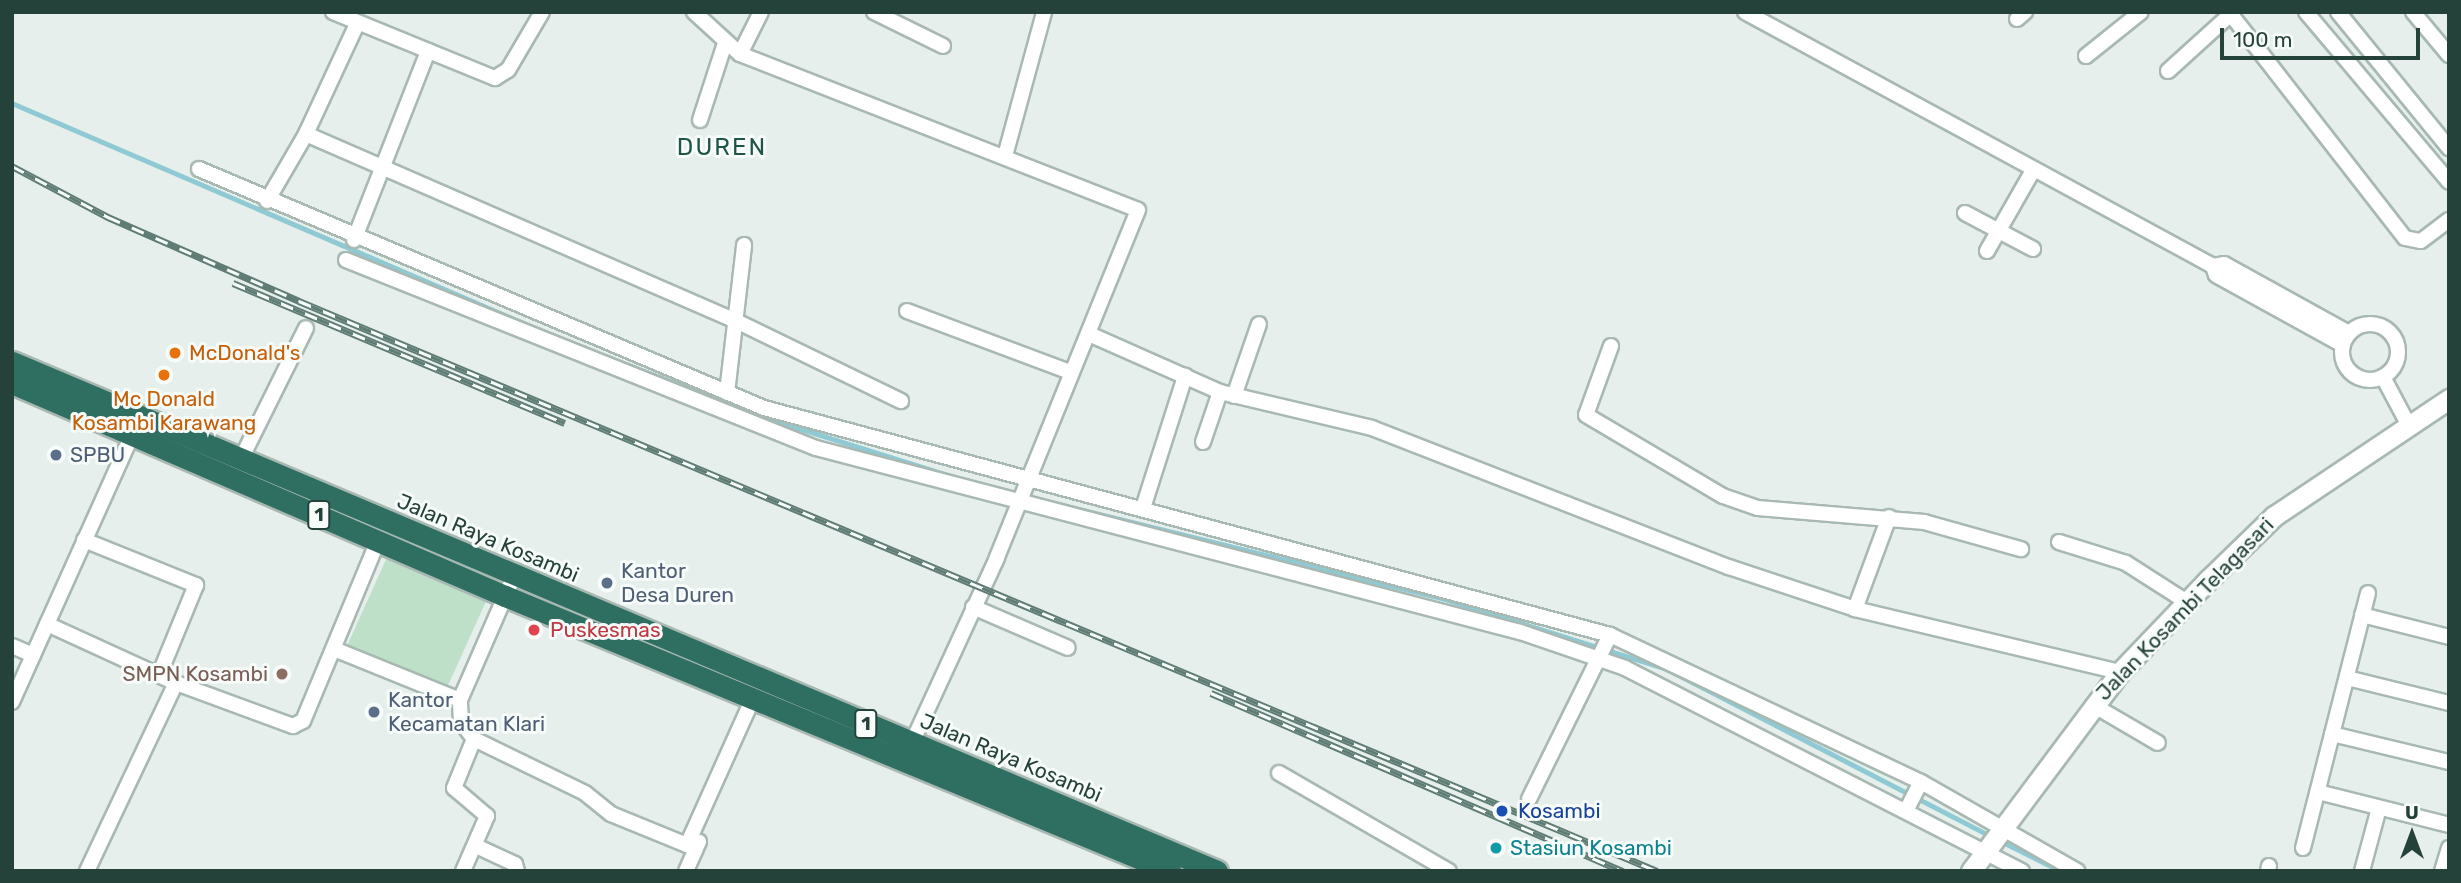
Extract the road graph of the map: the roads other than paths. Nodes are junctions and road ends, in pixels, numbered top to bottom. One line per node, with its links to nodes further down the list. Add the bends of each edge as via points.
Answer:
1 (333, 12): 13 (street)
2 (542, 12): 16 (street, via 500,76 488,77)
3 (694, 12): 14 (street)
4 (761, 12): 17 (street)
5 (874, 12): 15 (street)
6 (1044, 12): 24 (street)
7 (1745, 12): 27 (street)
8 (2141, 12): 19 (street)
9 (2306, 12): 28 (street)
10 (2338, 12): 23 (street)
11 (2231, 13): 20 (street); 31 (street, via 2406,238 2421,241)
12 (2418, 14): 18 (street)
13 (364, 20): 16 (street); 22 (street)
14 (725, 44): 17 (street); 21 (street)
15 (943, 46)
16 (428, 51): 25 (street)
17 (740, 54): 24 (street)
18 (2449, 55)
19 (2086, 56)
20 (2168, 71)
21 (700, 120)
22 (306, 134): 25 (street); 29 (street)
23 (2449, 148)
24 (1005, 156): 43 (street, via 1137,208)
25 (382, 167): 33 (street); 40 (street)
26 (199, 169): 29 (street)
27 (2032, 172): 32 (street); 44 (street, via 2213,266 2217,275)
28 (2449, 182)
29 (267, 201): 33 (street)
30 (1965, 214): 32 (street)
31 (2449, 220)
32 (1999, 232): 35 (street); 36 (street)
33 (354, 240): 38 (street)
34 (744, 245): 40 (street)
35 (2033, 249)
36 (1987, 251)
37 (346, 260): 38 (street)
38 (410, 273): 46 (street); 46 (street)
39 (907, 311): 48 (street)
40 (732, 319): 54 (street); 55 (street)
41 (1259, 324): 52 (street)
42 (306, 328): 61 (street)
43 (1089, 334): 48 (street); 49 (street)
44 (2346, 339): 50 (street, via 2349,371 2368,380); 50 (street, via 2377,325 2394,337 2398,357)
45 (1611, 346): 64 (street, via 1586,415 1637,450 1745,506)
46 (612, 357): 55 (street); 55 (street)
47 (12, 362): 57 (highway, Jalan Raya Kosambi / 1)
48 (1070, 372): 62 (street)
49 (1185, 376): 52 (street); 63 (street)
50 (2383, 377): 58 (street)
51 (12, 383): 57 (highway, Jalan Raya Kosambi / 1)
52 (1227, 394): 59 (street); 74 (street, via 1372,428 1729,567)
53 (2449, 399): 58 (main road, Jalan Kosambi Telagasari)
54 (901, 401)
55 (734, 405): 56 (street); 56 (street)
56 (758, 417): 60 (street); 60 (street)
57 (125, 425): 61 (highway, Jalan Raya Kosambi / 1); 65 (street); 66 (highway, Jalan Raya Kosambi / 1)
58 (2409, 426): 72 (main road, Jalan Kosambi Telagasari, via 2274,516)
59 (1203, 442)
60 (875, 449): 62 (street); 62 (street)
61 (241, 459): 69 (highway, Jalan Raya Kosambi / 1)
62 (1021, 491): 63 (street); 73 (street); 79 (street, via 1520,632)
63 (1143, 509): 79 (street)
64 (1889, 517): 68 (street); 74 (street)
65 (84, 540): 76 (street); 84 (street, via 196,585)
66 (378, 541): 71 (highway, Jalan Raya Kosambi / 1); 81 (street)
67 (2059, 542): 72 (street, via 2126,563)
68 (2021, 549)
69 (514, 576): 71 (street); 94 (highway, Jalan Raya Kosambi / 1)
70 (2368, 593): 75 (street)
71 (505, 596): 87 (highway, Jalan Raya Kosambi / 1); 88 (street)
72 (2187, 602): 83 (main road, Jalan Kosambi Telagasari)
73 (973, 607): 80 (street); 94 (street)
74 (1855, 609): 83 (street)
75 (2362, 615): 77 (street); 85 (street)
76 (47, 624): 82 (street); 84 (street)
77 (2449, 637)
78 (12, 646): 82 (street)
79 (1604, 646): 99 (street); 99 (street, via 1679,690); 100 (street)
80 (1068, 648)
81 (334, 649): 86 (street, via 303,721 293,726); 88 (street)
82 (33, 655): 89 (street)
83 (2120, 672): 91 (main road, Jalan Kosambi Telagasari)
84 (159, 675): 86 (street)
85 (2347, 678): 90 (street); 92 (street)
86 (176, 684): 108 (street)
87 (753, 698): 93 (street, via 687,845 611,814 585,793); 112 (highway, Jalan Raya Kosambi / 1)
88 (460, 700): 93 (street, via 461,722)
89 (12, 702)
90 (2449, 703)
91 (2093, 705): 95 (street); 103 (main road, Jalan Kosambi Telagasari)
92 (2332, 734): 96 (street); 98 (street)
93 (474, 739): 105 (street, via 453,782 457,793 486,811)
94 (912, 743): 113 (highway, Jalan Raya Kosambi / 1)
95 (2158, 743)
96 (2449, 762)
97 (1279, 773): 114 (street)
98 (2318, 792): 101 (street); 106 (street)
99 (1914, 795): 103 (street); 103 (street)
100 (1529, 799)
101 (2379, 808): 102 (street); 118 (street)
102 (2449, 825)
103 (1991, 840): 115 (main road, Jalan Kosambi Telagasari); 116 (street); 117 (street)
104 (699, 842): 111 (street)
105 (476, 846): 109 (street); 110 (street, via 515,864)
106 (2304, 848)
107 (2449, 848): 119 (street)
108 (87, 871)
109 (463, 871)
110 (517, 871)
111 (686, 871)
112 (1170, 871)
113 (1217, 871)
114 (1449, 871)
115 (1971, 871)
116 (2022, 871)
117 (2077, 871)
118 (2362, 871)
119 (2442, 871)

